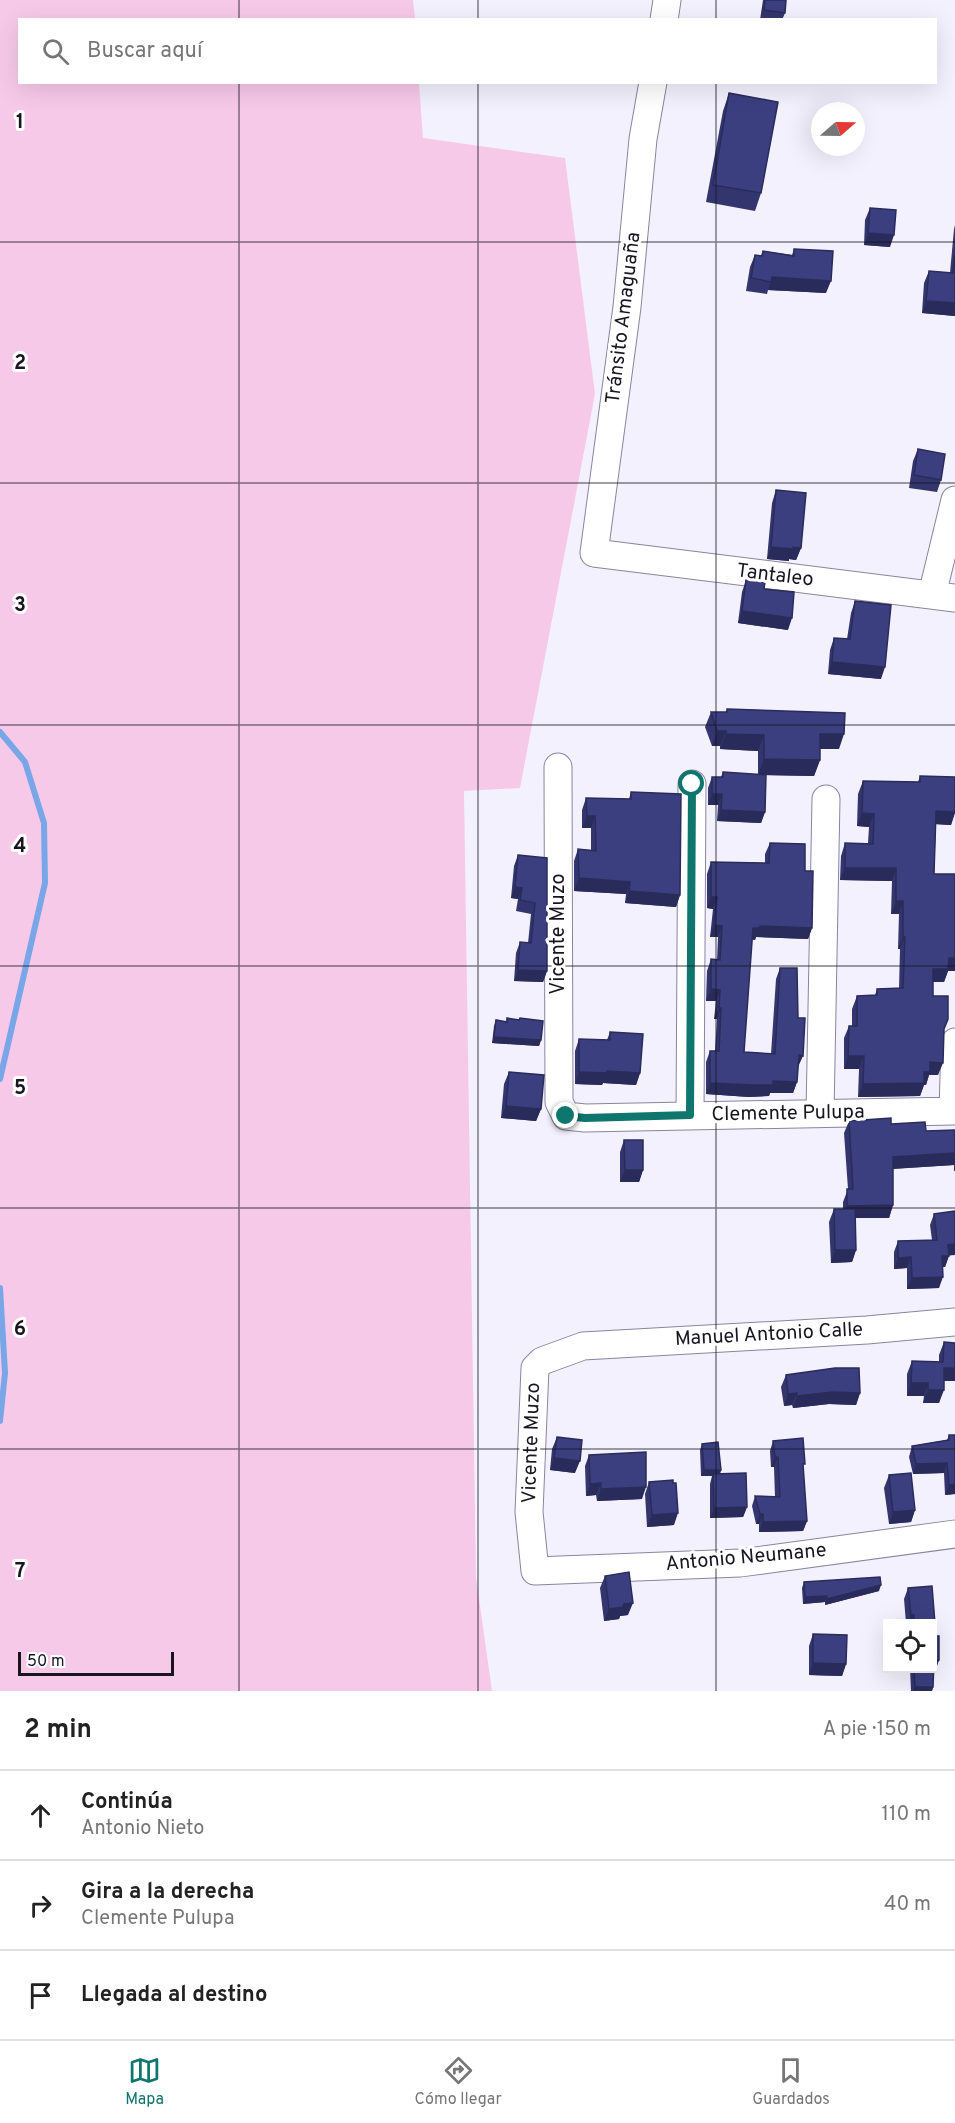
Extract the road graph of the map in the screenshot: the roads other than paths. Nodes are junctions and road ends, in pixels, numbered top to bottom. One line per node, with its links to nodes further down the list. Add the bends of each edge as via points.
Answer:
1 (667, 0): 2 (street)
2 (664, 18)
3 (653, 84): 5 (street, Tránsito Amaguaña)
4 (955, 500): 6 (street)
5 (594, 553): 6 (street, Tantaleo)
6 (944, 597)
7 (558, 767): 11 (street, Vicente Muzo)
8 (692, 784): 14 (street)
9 (826, 799): 13 (street)
10 (955, 1042): 12 (street)
11 (559, 1102): 14 (street, Clemente Pulupa, via 566,1116 585,1118)
12 (954, 1111): 13 (street, Clemente Pulupa)
13 (820, 1113): 14 (street, Clemente Pulupa)
14 (690, 1115)
15 (955, 1322): 16 (street, Manuel Antonio Calle)
16 (583, 1346): 18 (street, Vicente Muzo, via 542,1361 535,1368 529,1512)
17 (955, 1534): 18 (street, Antonio Neumane, via 740,1563)
18 (536, 1571)

